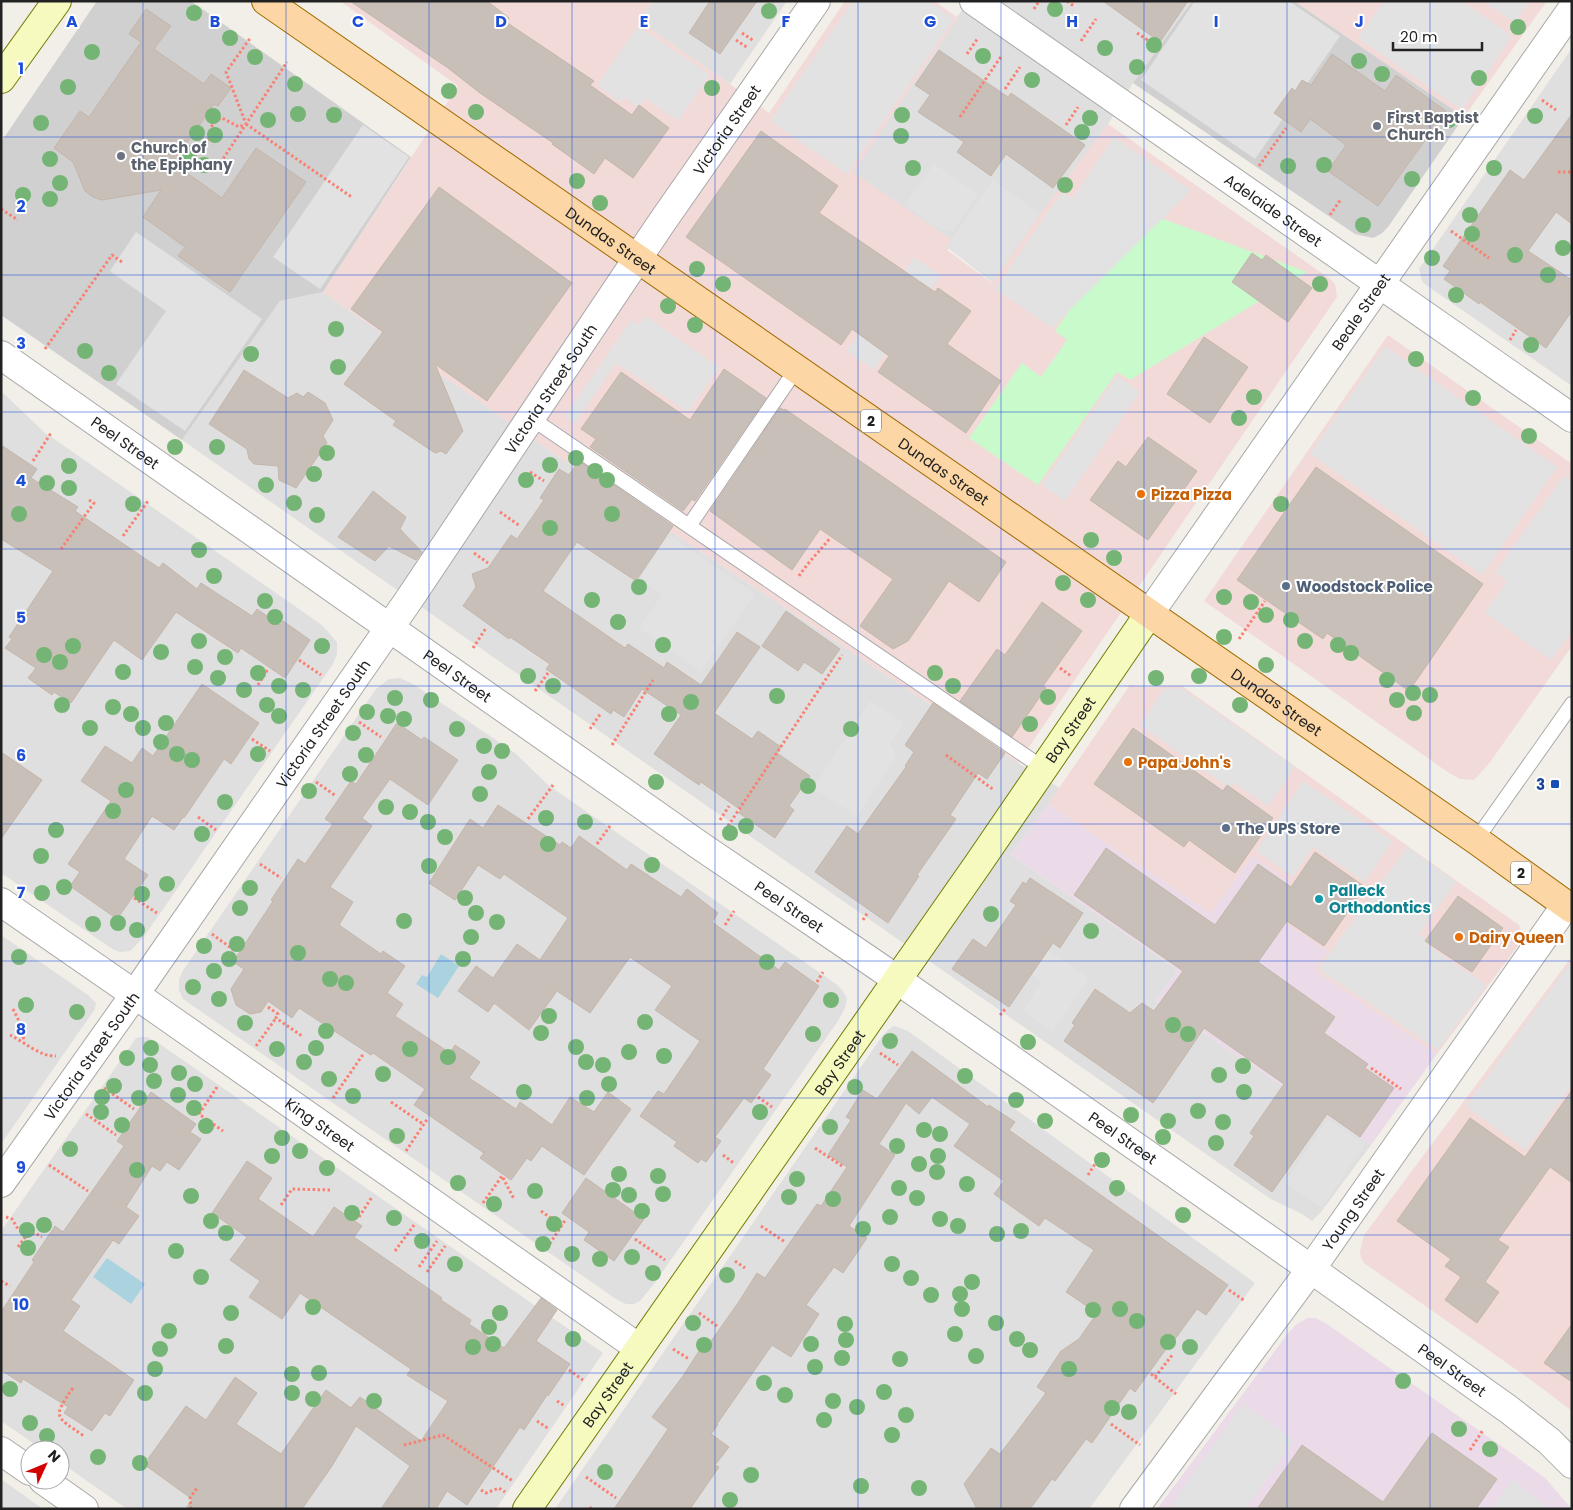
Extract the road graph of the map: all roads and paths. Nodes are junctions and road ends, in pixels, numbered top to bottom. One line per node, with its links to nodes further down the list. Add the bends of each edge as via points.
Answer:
1 (57, 1): 22 (street)
2 (266, 1): 42 (main road, Dundas Street / 2)
3 (816, 1): 42 (street, Victoria Street)
4 (974, 1): 45 (street, Adelaide Street)
5 (1067, 1): 6 (path)
6 (1075, 7)
7 (1572, 9): 45 (street, Beale Street)
8 (1096, 19): 16 (path)
9 (742, 33): 15 (path)
10 (982, 33): 19 (path)
11 (1137, 33): 14 (path)
12 (251, 37): 28 (path, via 226,72)
13 (736, 40): 18 (path)
14 (1149, 41)
15 (760, 46)
16 (1078, 47)
17 (1006, 50): 27 (path)
18 (755, 53)
19 (968, 54)
20 (287, 62): 28 (path)
21 (1023, 62): 23 (path)
22 (5, 65)
23 (1005, 89)
24 (1535, 95): 26 (path)
25 (1081, 102): 29 (path)
26 (1556, 110)
27 (960, 117)
28 (246, 124): 31 (path, via 239,127 222,118 216,120 209,138 196,152); 33 (path); 36 (path)
29 (1066, 125)
30 (1286, 128): 32 (path)
31 (192, 166)
32 (1256, 171)
33 (214, 172)
34 (1558, 172): 35 (path)
35 (1572, 172)
36 (353, 198)
37 (1341, 199): 39 (path)
38 (1, 209): 40 (path)
39 (1328, 219)
40 (18, 220)
41 (1444, 226): 43 (path)
42 (638, 258): 48 (main road, Dundas Street / 2); 49 (street, Victoria Street South)
43 (1489, 258)
44 (122, 262): 46 (path, via 112,255)
45 (1379, 284): 50 (street, Adelaide Street); 67 (street, Beale Street)
46 (45, 349)
47 (1, 355): 68 (street, Peel Street)
48 (796, 368): 59 (lane); 67 (main road, Dundas Street / 2)
49 (531, 418): 59 (lane); 68 (street, Victoria Street South)
50 (1572, 418)
51 (51, 434): 52 (path)
52 (33, 461)
53 (524, 468): 54 (path)
54 (544, 481)
55 (89, 500): 62 (path, via 94,503)
56 (148, 501): 60 (path)
57 (497, 509): 58 (path)
58 (520, 526)
59 (688, 526): 65 (lane)
60 (124, 536)
61 (830, 538): 65 (path)
62 (61, 549)
63 (468, 550): 64 (path)
64 (488, 563)
65 (787, 593): 70 (lane)
66 (1265, 601): 71 (path)
67 (1149, 614): 91 (street, Bay Street); 103 (main road, Dundas Street / 2)
68 (390, 627): 118 (street, Peel Street); 120 (street, Victoria Street South)
69 (486, 628): 72 (path)
70 (854, 638): 91 (lane); 101 (path)
71 (1239, 638)
72 (473, 648)
73 (299, 660): 77 (path)
74 (1060, 668): 79 (path)
75 (268, 669): 80 (path)
76 (548, 673): 81 (path)
77 (326, 678)
78 (653, 680): 88 (path)
79 (1077, 680)
80 (258, 685)
81 (535, 691)
82 (1572, 704): 103 (lane)
83 (601, 713): 85 (path)
84 (353, 718): 86 (path)
85 (590, 729)
86 (381, 737)
87 (252, 739): 89 (path)
88 (612, 745)
89 (274, 754)
90 (946, 755): 94 (path)
91 (1043, 768): 118 (street, Bay Street)
92 (311, 779): 95 (path)
93 (553, 785): 98 (path)
94 (999, 793)
95 (336, 796)
96 (729, 806): 99 (path)
97 (198, 817): 102 (path)
98 (528, 819)
99 (720, 820)
100 (610, 826): 104 (path)
101 (728, 826)
102 (220, 832)
103 (1476, 840): 109 (main road, Dundas Street / 2)
104 (597, 844)
105 (255, 861): 106 (path)
106 (281, 878)
107 (134, 898): 112 (path)
108 (1, 902): 120 (street, King Street)
109 (1570, 904): 181 (street, Young Street)
110 (734, 911): 114 (path)
111 (868, 912): 113 (path)
112 (161, 916)
113 (863, 920)
114 (725, 924)
115 (206, 930): 116 (path)
116 (236, 951)
117 (823, 972): 119 (path)
118 (896, 980): 181 (street, Peel Street); 190 (street, Bay Street)
119 (817, 982)
120 (135, 994): 154 (street, Victoria Street South); 190 (street, King Street)
121 (268, 1007): 125 (path, via 278,1014)
122 (1006, 1008): 124 (path)
123 (13, 1009): 128 (path, via 22,1026)
124 (1000, 1015)
125 (276, 1018): 127 (path); 129 (path)
126 (10, 1035): 128 (path)
127 (302, 1036)
128 (24, 1042): 132 (path, via 41,1054)
129 (253, 1050)
130 (878, 1052): 133 (path)
131 (364, 1053): 140 (path)
132 (59, 1056)
133 (898, 1066)
134 (1371, 1068): 137 (path)
135 (220, 1083): 146 (path, via 199,1114)
136 (99, 1084): 141 (path)
137 (1403, 1090)
138 (758, 1097): 143 (path)
139 (392, 1102): 145 (path)
140 (330, 1104)
141 (134, 1109)
142 (81, 1110): 147 (path)
143 (779, 1111)
144 (428, 1118): 145 (path)
145 (424, 1124): 149 (path)
146 (224, 1131)
147 (116, 1135)
148 (813, 1147): 152 (path)
149 (404, 1154)
150 (45, 1162): 157 (path)
151 (1095, 1164): 153 (path)
152 (842, 1166)
153 (1088, 1175)
154 (1, 1184)
155 (1124, 1184): 159 (path)
156 (330, 1190): 161 (path, via 292,1190)
157 (88, 1192)
158 (375, 1193): 165 (path)
159 (1115, 1196)
160 (514, 1199): 162 (path, via 502,1176)
161 (281, 1206)
162 (480, 1207)
163 (541, 1211): 168 (path)
164 (6, 1217): 170 (path, via 12,1219)
165 (359, 1217)
166 (566, 1219): 168 (path)
167 (417, 1220): 177 (path)
168 (562, 1226): 178 (path)
169 (761, 1226): 175 (path)
170 (26, 1236): 172 (path, via 35,1233); 176 (path)
171 (440, 1236): 180 (path)
172 (42, 1237)
173 (635, 1239): 179 (path)
174 (448, 1241): 182 (path)
175 (785, 1242)
176 (18, 1247)
177 (395, 1251)
178 (545, 1252)
179 (672, 1264)
180 (419, 1267)
181 (1311, 1269): 206 (street, Peel Street, via 1508,1409); 217 (street, Young Street)
182 (427, 1272)
183 (1, 1281): 184 (path)
184 (10, 1286)
185 (1229, 1290): 186 (path)
186 (1245, 1301)
187 (698, 1312): 188 (path)
188 (717, 1326)
189 (666, 1344): 192 (path)
190 (639, 1348): 214 (street, Bay Street)
191 (1173, 1354): 196 (path, via 1153,1376)
192 (690, 1359)
193 (569, 1370): 194 (path)
194 (587, 1382)
195 (73, 1388): 201 (path, via 58,1412 62,1421)
196 (1176, 1394)
197 (537, 1421): 200 (path)
198 (1111, 1424): 203 (path)
199 (1483, 1430): 204 (path)
200 (553, 1432)
201 (84, 1436)
202 (404, 1445): 209 (path, via 444,1435)
203 (1140, 1445)
204 (1470, 1450)
205 (1, 1451): 207 (street)
206 (1572, 1464)
207 (20, 1465)
208 (585, 1476): 213 (path)
209 (517, 1483)
210 (197, 1488): 216 (path, via 190,1498)
211 (57, 1490): 215 (street)
212 (481, 1490): 214 (path, via 486,1493 499,1488)
213 (616, 1498)
214 (518, 1502)
215 (84, 1509)
216 (192, 1509)
217 (1134, 1509)

